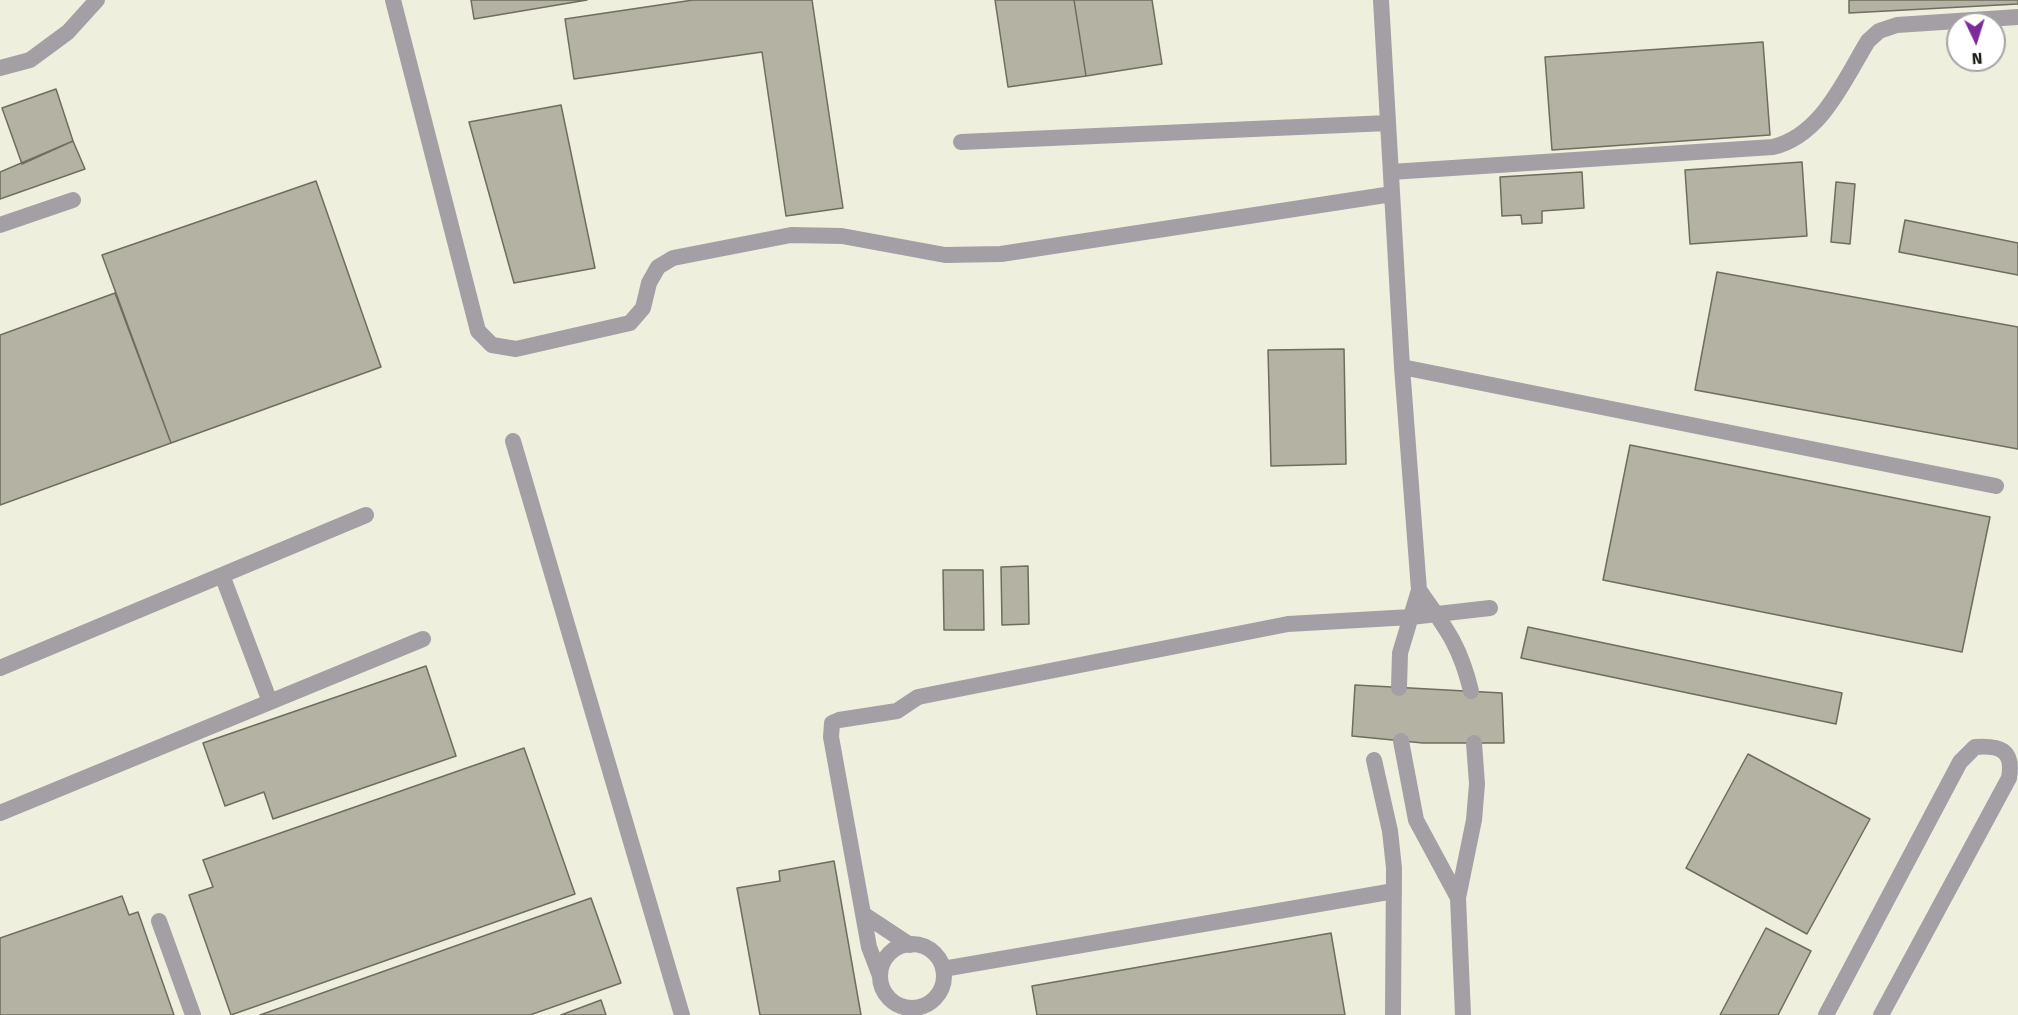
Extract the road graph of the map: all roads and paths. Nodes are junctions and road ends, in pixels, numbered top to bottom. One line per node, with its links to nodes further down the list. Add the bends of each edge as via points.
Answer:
1 (97, 0): 5 (lane, via 68,32 30,60)
2 (393, 0): 9 (lane, via 478,332 492,345 516,349 630,323 643,308 658,267 673,258 791,235 842,236 945,255 1001,254)
3 (1381, 0): 6 (lane)
4 (2018, 18): 8 (lane, via 1897,25 1879,31 1868,40 1818,121 1791,143)
5 (0, 68)
6 (1388, 123): 7 (lane); 8 (lane)
7 (962, 142)
8 (1391, 172): 9 (lane)
9 (1392, 194): 12 (lane)
10 (73, 200): 11 (lane)
11 (0, 225)
12 (1402, 367): 14 (lane); 17 (lane)
13 (513, 441): 39 (lane)
14 (1996, 486)
15 (366, 515): 16 (lane)
16 (222, 575): 22 (lane); 25 (lane)
17 (1419, 590): 19 (lane); 20 (lane)
18 (1490, 608): 19 (lane)
19 (1436, 614): 20 (lane); 24 (lane, via 1463,658)
20 (1411, 617): 23 (lane, via 1400,653); 32 (lane, via 1288,624 918,697 897,711 832,723 831,737)
21 (423, 639): 25 (lane)
22 (0, 668)
23 (1399, 688)
24 (1471, 691)
25 (270, 702): 29 (lane)
26 (1401, 741): 31 (lane, via 1416,820)
27 (1474, 743): 31 (lane, via 1474,820)
28 (1374, 760): 30 (lane, via 1390,831)
29 (0, 813)
30 (1394, 891): 35 (lane); 40 (lane)
31 (1458, 898): 41 (lane)
32 (863, 914): 34 (lane); 36 (lane)
33 (159, 921): 38 (lane)
34 (910, 945): 35 (lane, via 934,952); 36 (lane, via 895,949 887,957)
35 (944, 969): 37 (lane, via 936,998)
36 (880, 976): 37 (lane, via 888,997)
37 (911, 1012)
38 (193, 1015)
39 (682, 1015)
40 (1393, 1015)
41 (1463, 1015)
42 (1826, 1015): 43 (lane, via 1960,762 1975,747 1992,746 2006,753 2012,763 2009,778)
43 (1881, 1015)

